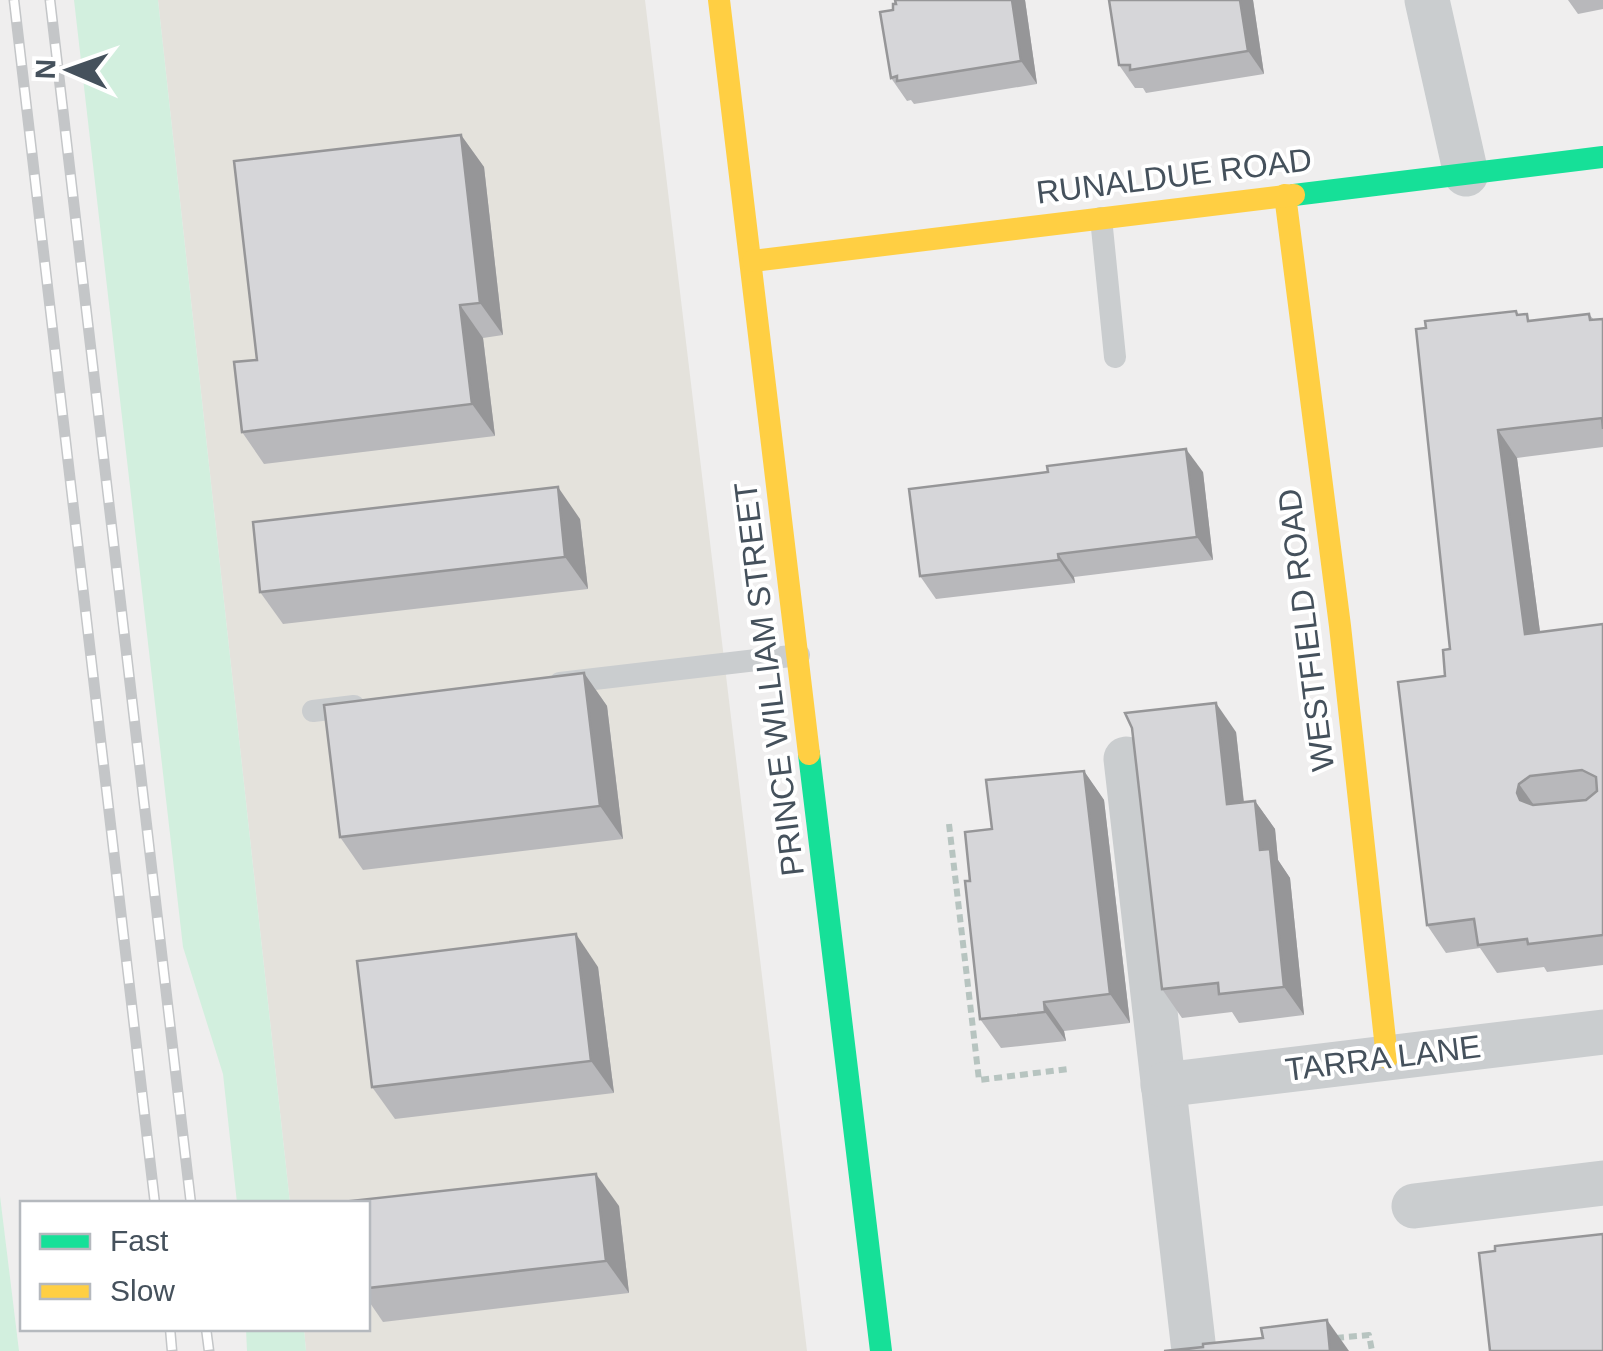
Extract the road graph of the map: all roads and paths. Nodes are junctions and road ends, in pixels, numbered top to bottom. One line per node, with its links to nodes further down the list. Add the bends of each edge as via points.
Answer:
1 (720, 0): 7 (street, PRINCE WILLIAM STREET)
2 (1426, 0): 4 (street)
3 (1603, 157): 4 (street, RUNALDUE ROAD)
4 (1466, 174): 5 (street, RUNALDUE ROAD)
5 (1286, 195): 6 (street, RUNALDUE ROAD); 16 (street, WESTFIELD ROAD)
6 (1101, 218): 7 (street, RUNALDUE ROAD); 8 (lane)
7 (752, 261): 9 (street, PRINCE WILLIAM STREET)
8 (1115, 358)
9 (799, 655): 10 (lane); 22 (street, PRINCE WILLIAM STREET)
10 (546, 684)
11 (371, 704): 12 (lane)
12 (313, 711)
13 (1126, 759): 18 (street)
14 (950, 824): 17 (path, via 979,1080)
15 (1603, 1032): 16 (street, TARRA LANE)
16 (1386, 1058): 18 (street, TARRA LANE)
17 (1068, 1070)
18 (1164, 1085): 23 (street)
19 (1603, 1184): 20 (street)
20 (1414, 1206)
21 (1318, 1340): 24 (path, via 1370,1335)
22 (881, 1351)
23 (1194, 1351)
24 (1372, 1351)

